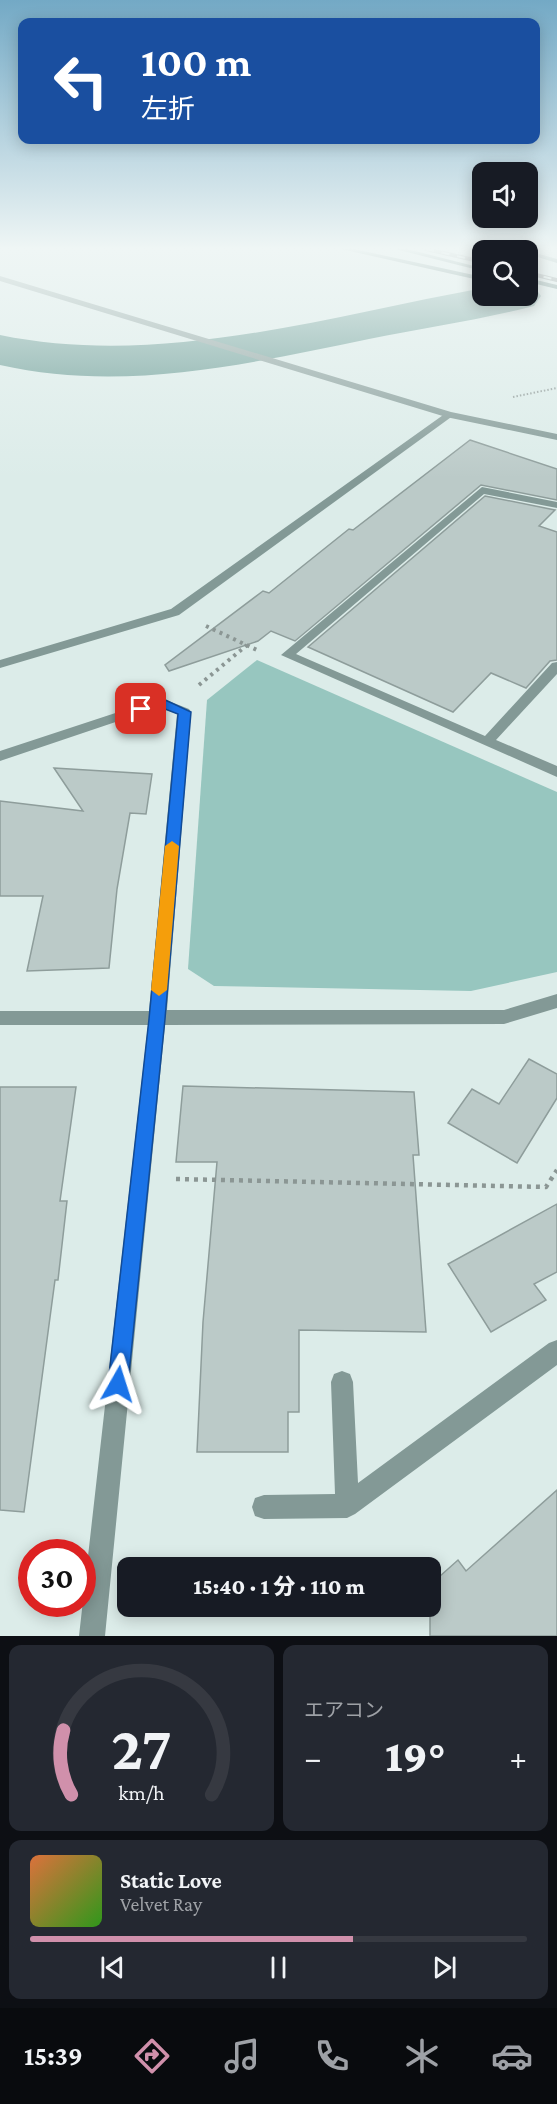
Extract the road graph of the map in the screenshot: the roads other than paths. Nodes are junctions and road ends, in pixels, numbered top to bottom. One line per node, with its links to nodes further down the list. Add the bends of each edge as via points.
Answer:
1 (151, 325): 2 (street)
2 (449, 415): 3 (street); 5 (street, via 175,612)
3 (557, 437)
4 (557, 505): 7 (street, via 482,490 287,656)
5 (0, 664)
6 (557, 666): 7 (street)
7 (488, 742): 9 (street)
8 (0, 756): 12 (street, via 161,702 184,712)
9 (557, 772)
10 (557, 1001): 12 (street, via 504,1017)
11 (0, 1018): 12 (street)
12 (157, 1019): 17 (street)
13 (557, 1351): 15 (street)
14 (342, 1382): 15 (street)
15 (347, 1506): 16 (street)
16 (264, 1507)
17 (92, 1636)

